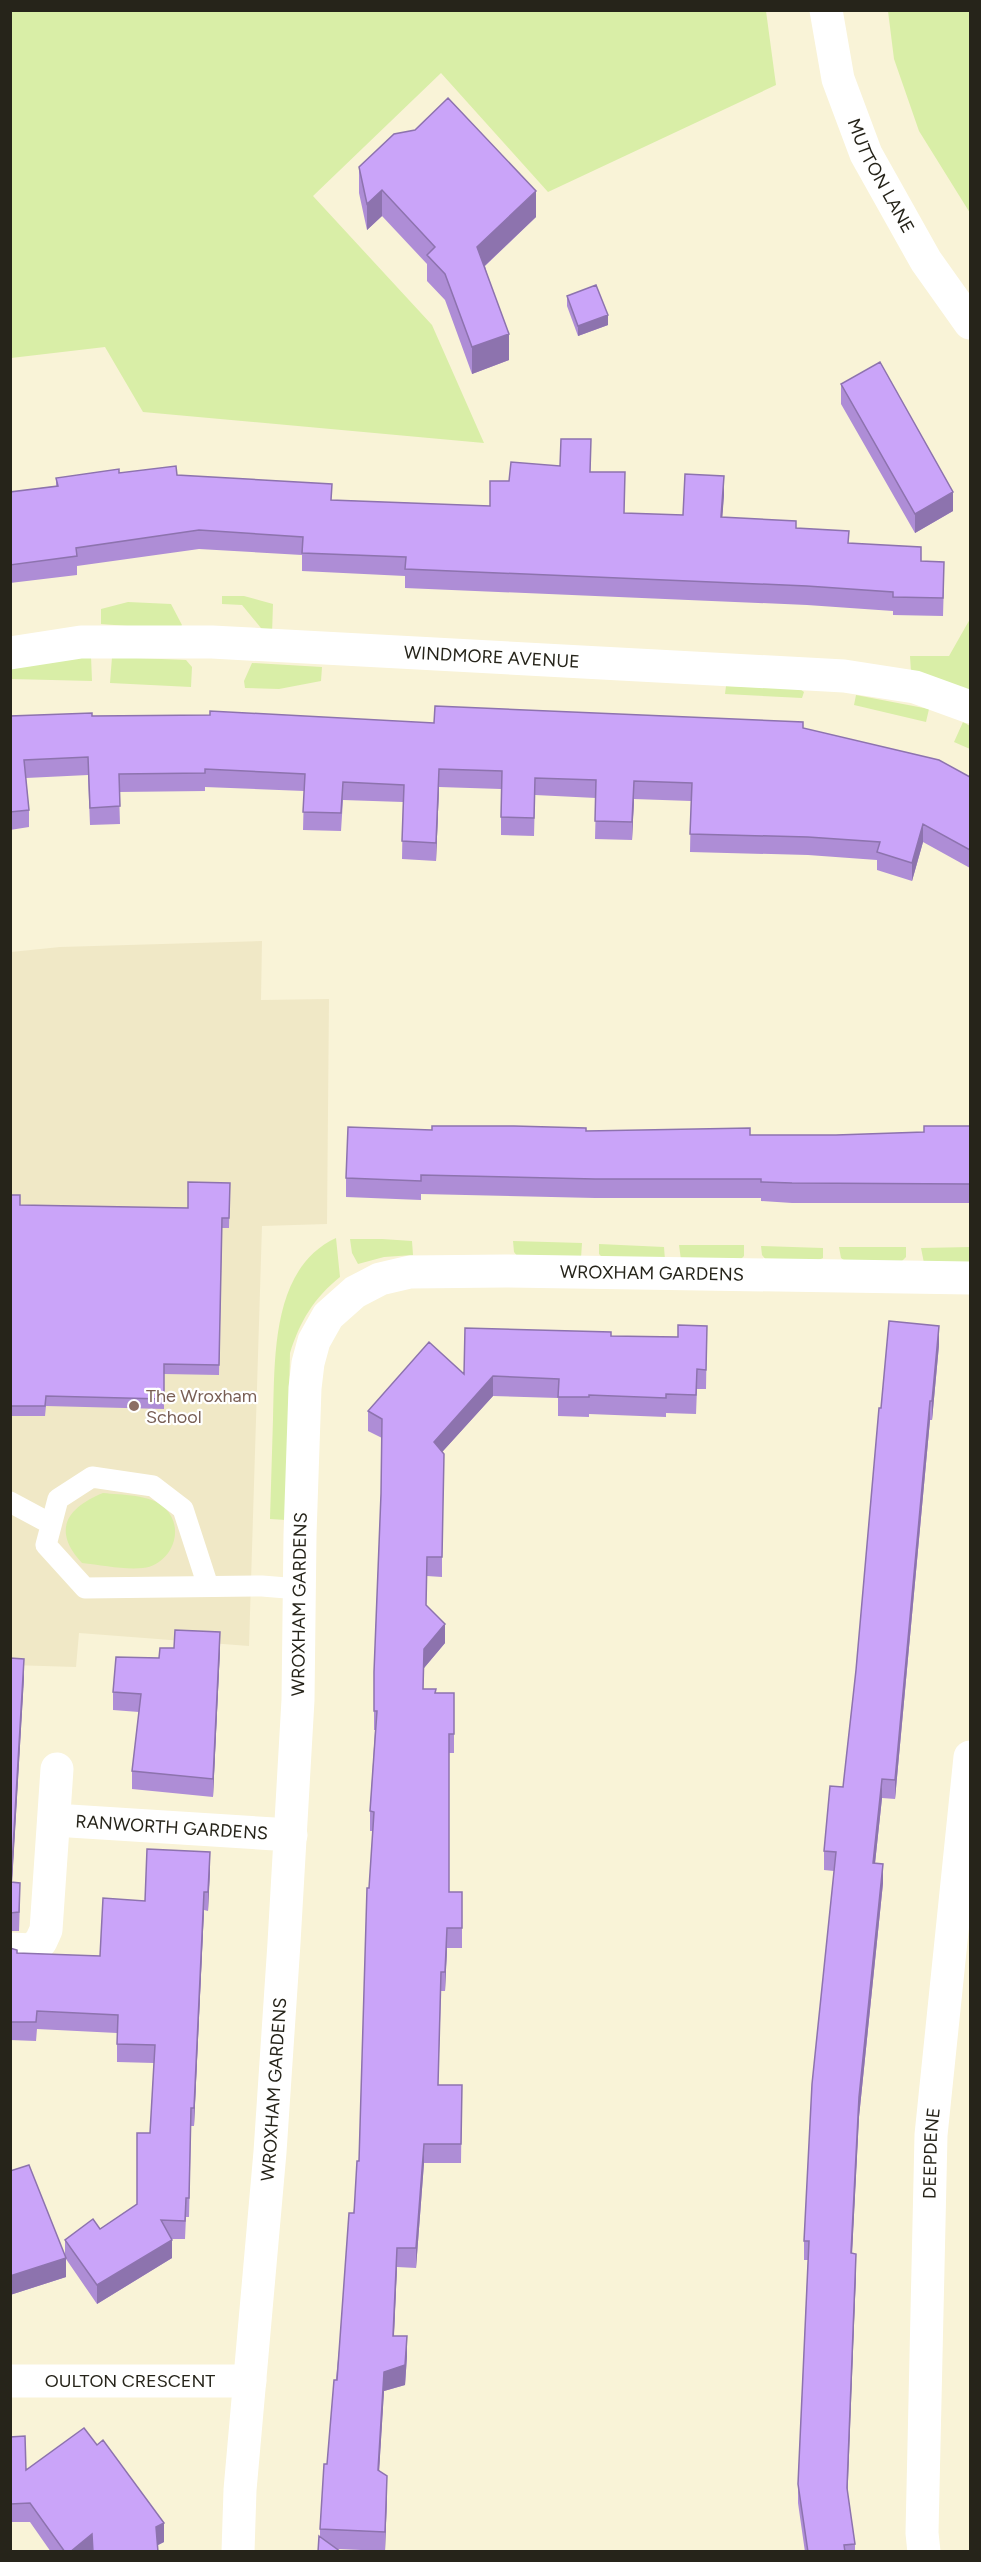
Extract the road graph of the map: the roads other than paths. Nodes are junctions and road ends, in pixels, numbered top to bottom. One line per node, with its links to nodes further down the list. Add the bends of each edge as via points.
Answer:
1 (826, 10): 2 (street, MUTTON LANE, via 838,79 866,154 926,261)
2 (970, 323)
3 (10, 653): 4 (street, WINDMORE AVENUE, via 81,642 212,642 844,676 915,687)
4 (970, 707)
5 (970, 1278): 9 (street, WROXHAM GARDENS, via 460,1271 410,1272 380,1279 356,1292 328,1316 314,1341 308,1363)
6 (10, 1502): 7 (lane)
7 (51, 1524): 8 (lane, via 46,1545 85,1588); 8 (lane, via 58,1498 92,1477 153,1486 183,1509)
8 (208, 1586): 9 (lane)
9 (299, 1589): 13 (street, WROXHAM GARDENS)
10 (970, 1756): 18 (street, DEEPDENE, via 931,2135)
11 (57, 1769): 12 (street, RANWORTH GARDENS)
12 (54, 1820): 13 (street, RANWORTH GARDENS); 14 (street, RANWORTH GARDENS, via 45,1930 33,1950)
13 (291, 1835): 16 (street, WROXHAM GARDENS, via 275,2096)
14 (10, 1949)
15 (10, 2381): 16 (street, OULTON CRESCENT)
16 (250, 2381): 17 (street, WROXHAM GARDENS)
17 (238, 2552)
18 (924, 2552)

